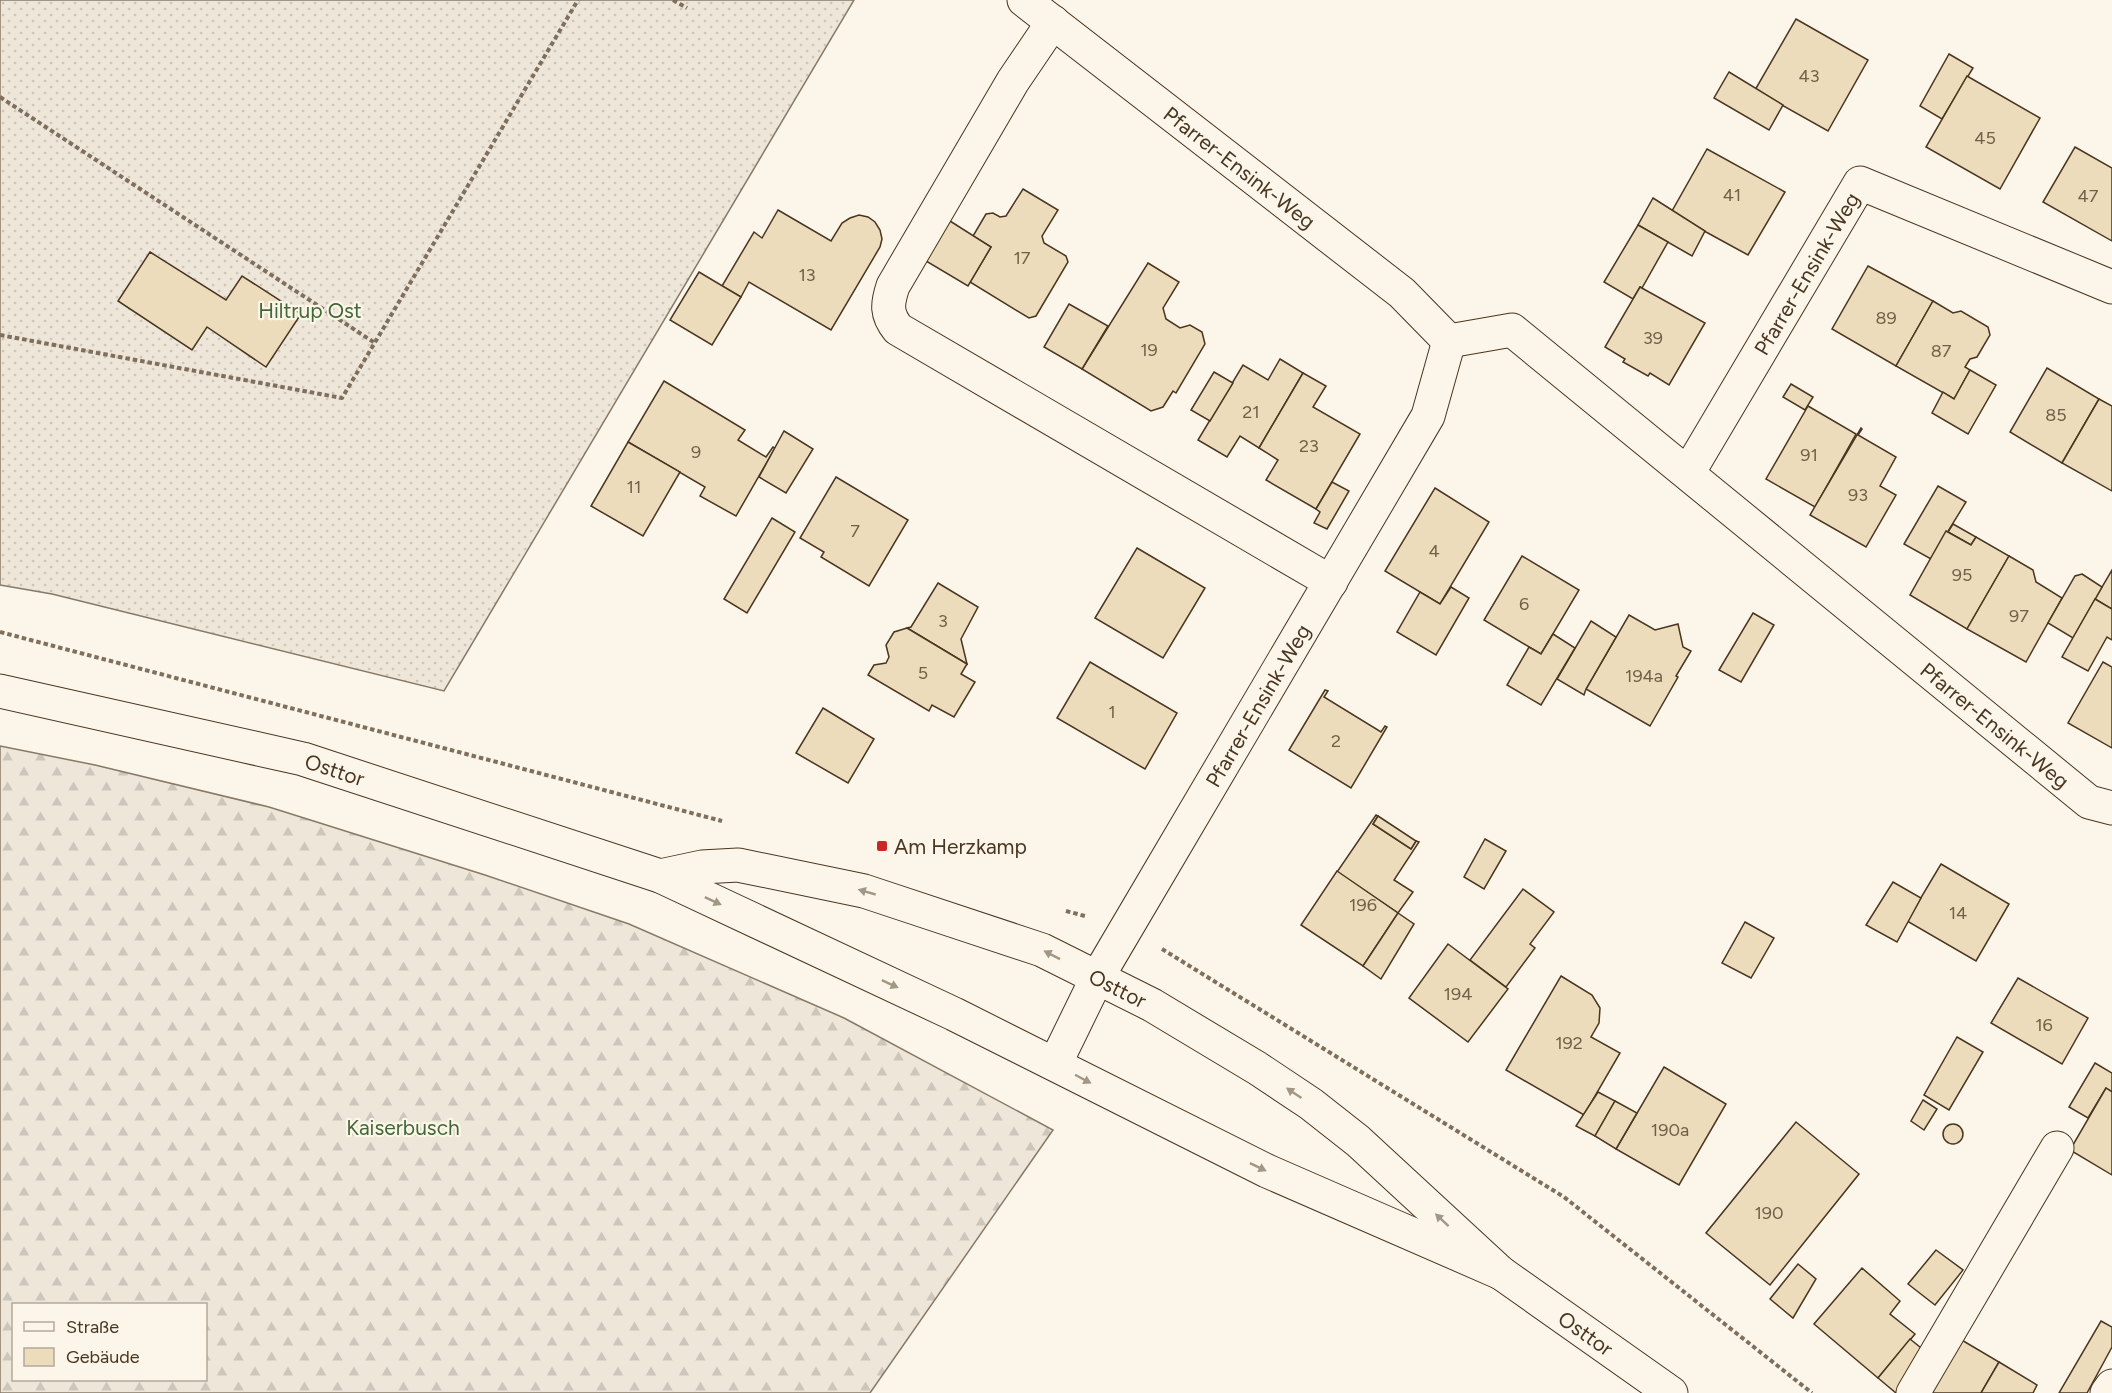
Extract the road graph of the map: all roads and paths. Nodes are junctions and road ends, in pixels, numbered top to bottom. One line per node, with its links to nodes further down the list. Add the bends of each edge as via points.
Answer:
1 (578, 0): 10 (path)
2 (673, 0): 4 (path)
3 (1024, 0): 5 (street, Pfarrer-Ensink-Weg)
4 (687, 8)
5 (1053, 22): 9 (street, Pfarrer-Ensink-Weg, via 1402,293); 12 (street, via 1013,81 893,286 887,304 890,318 898,329)
6 (0, 98): 10 (path)
7 (2112, 287): 11 (street, Pfarrer-Ensink-Weg, via 1860,183)
8 (0, 335): 10 (path, via 342,398)
9 (1449, 341): 11 (street, Pfarrer-Ensink-Weg, via 1512,330); 12 (street, Pfarrer-Ensink-Weg, via 1428,416)
10 (375, 343)
11 (1688, 473): 14 (street, Pfarrer-Ensink-Weg, via 2089,802)
12 (1331, 582): 16 (street, Pfarrer-Ensink-Weg)
13 (0, 691): 15 (street, Osttor, via 303,759)
14 (2112, 808)
15 (660, 876): 16 (street, Osttor, one-way to 15, via 1042,950 864,891 738,865 702,867); 17 (street, Osttor, one-way to 17)
16 (1097, 978): 17 (street, Pfarrer-Ensink-Weg); 19 (street, Osttor, one-way to 16, via 1358,1141 1311,1104 1152,1005)
17 (1055, 1064): 19 (street, Osttor, one-way to 19, via 1267,1171)
18 (2057, 1148): 22 (street)
19 (1501, 1273): 21 (street, Osttor)
20 (2112, 1386): 23 (street)
21 (1671, 1393)
22 (1913, 1393)
23 (2107, 1393)

